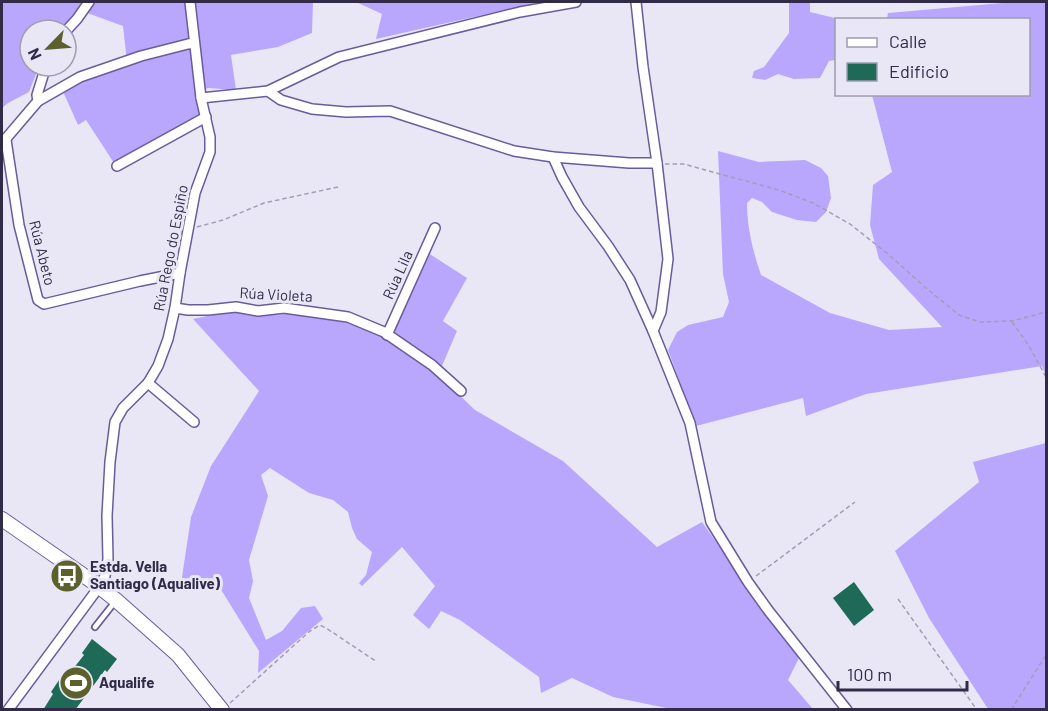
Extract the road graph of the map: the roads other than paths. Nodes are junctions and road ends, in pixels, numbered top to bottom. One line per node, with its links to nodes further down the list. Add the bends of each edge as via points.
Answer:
1 (89, 2): 5 (street)
2 (190, 2): 6 (street, Rúa Rego do Espiño)
3 (576, 2): 8 (street, via 339,57)
4 (636, 2): 14 (street)
5 (78, 18)
6 (194, 43): 9 (street, Rúa Rego do Espiño); 10 (street, via 80,77)
7 (42, 78): 10 (street)
8 (268, 91): 9 (street); 13 (street, via 281,100 312,109 390,111 514,151)
9 (201, 98): 11 (street, Rúa Rego do Espiño)
10 (38, 101): 12 (street)
11 (206, 117): 15 (street); 17 (street, Rúa Rego do Espiño, via 210,152 195,193)
12 (4, 142): 17 (street, Rúa Abeto, via 38,300 44,304)
13 (553, 157): 14 (street); 19 (street, via 579,207 630,280)
14 (657, 164): 19 (street, via 668,260 661,312)
15 (117, 166)
16 (435, 228): 20 (street, Rúa Lila)
17 (180, 273): 18 (street, Rúa Rego do Espiño)
18 (175, 308): 20 (street, Rúa Violeta, via 316,311 348,316); 21 (street, Rúa Rego do Espiño, via 168,339)
19 (653, 331): 30 (street, via 690,423 711,522 774,619)
20 (387, 335): 22 (street, Rúa Violeta, via 432,365)
21 (148, 383): 23 (street); 25 (street, Rúa Rego do Espiño, via 115,422 109,473 108,560)
22 (461, 391)
23 (194, 422)
24 (2, 519): 25 (main road)
25 (99, 587): 26 (main road); 29 (street, Rúa Rego do Espiño)
26 (116, 600): 27 (lane); 28 (main road, via 178,655)
27 (95, 627)
28 (226, 706)
29 (8, 710)
30 (847, 710)

